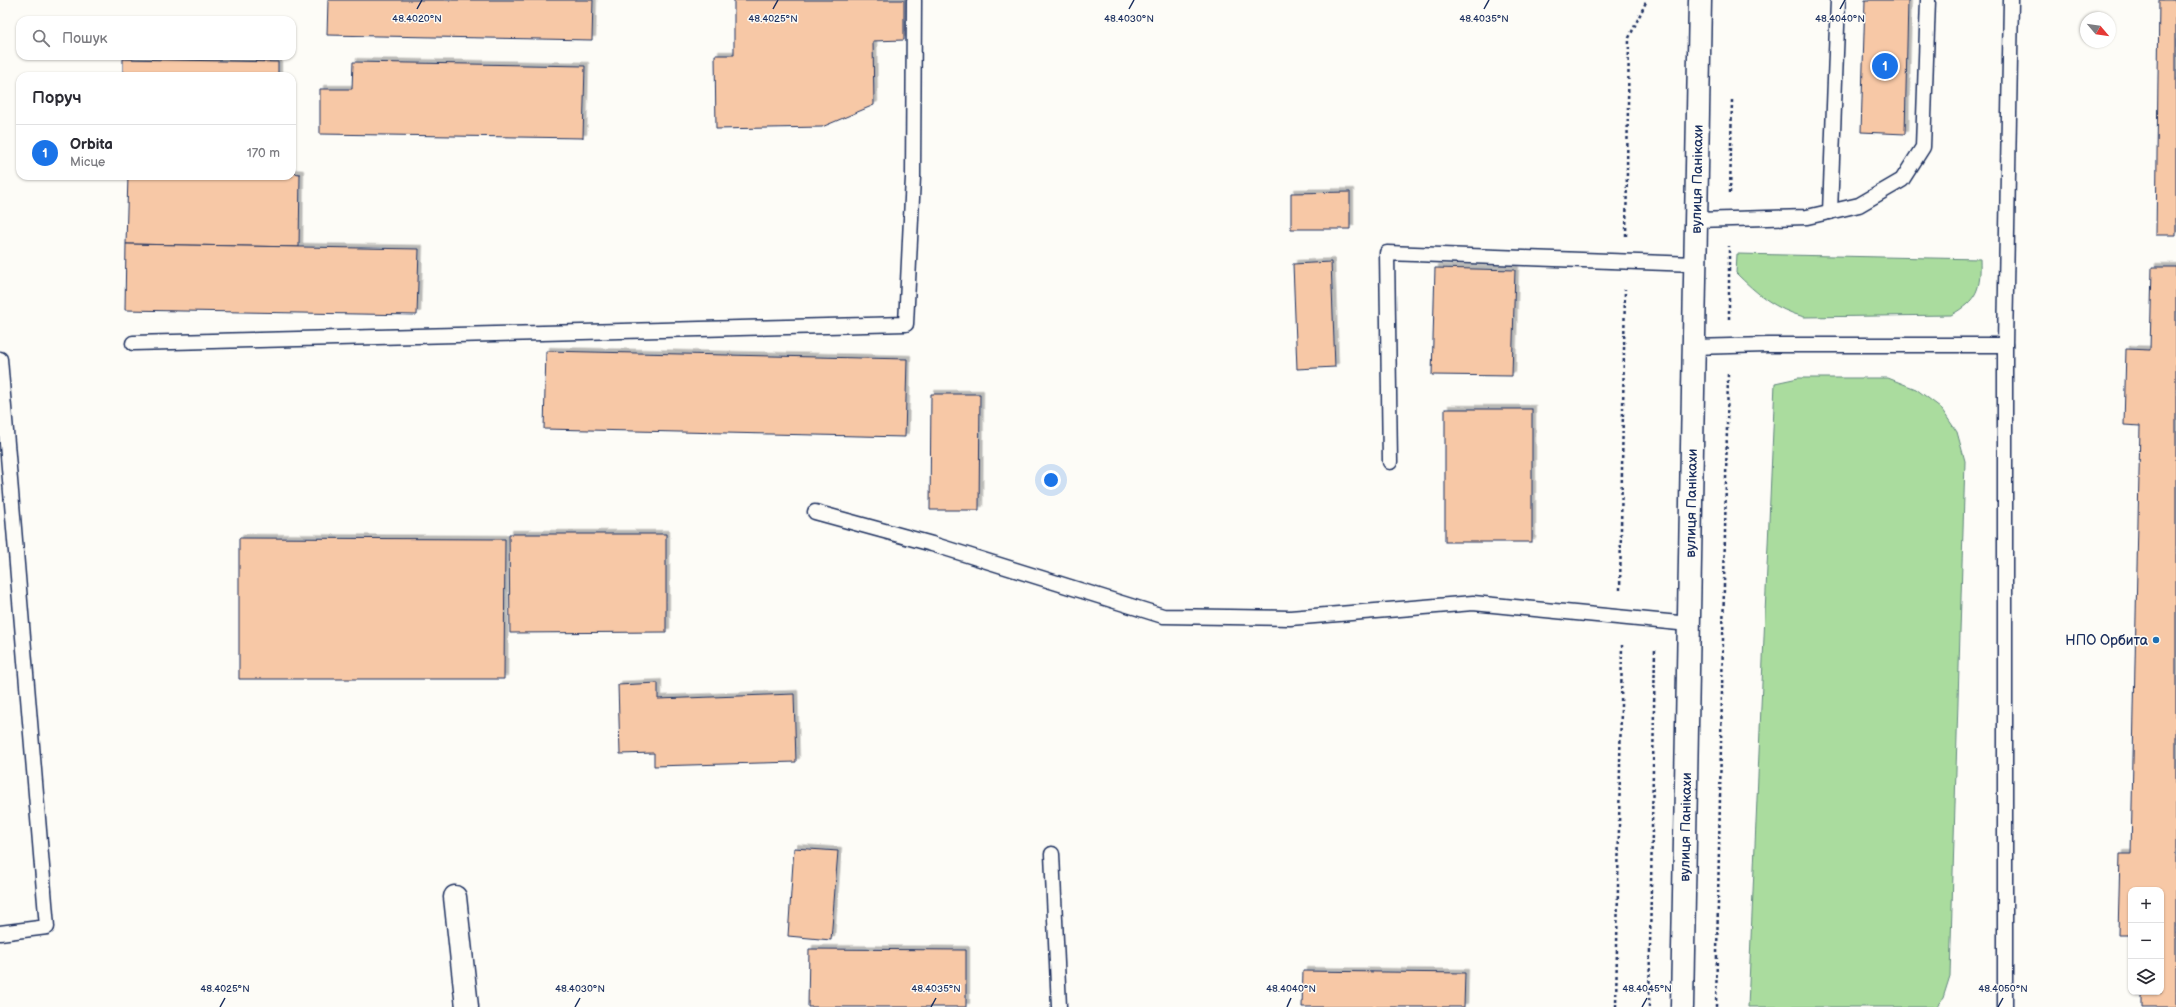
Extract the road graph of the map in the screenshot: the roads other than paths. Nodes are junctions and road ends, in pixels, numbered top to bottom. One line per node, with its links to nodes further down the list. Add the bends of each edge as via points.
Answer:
1 (914, 0): 9 (lane, via 913,177 906,324)
2 (1700, 0): 7 (street, вулиця Панікахи)
3 (1838, 0): 6 (lane)
4 (1928, 0): 6 (lane, via 1923,147 1902,180 1859,205)
5 (2012, 0): 10 (lane)
6 (1830, 212): 7 (lane, via 1807,217)
7 (1696, 220): 8 (street, вулиця Панікахи)
8 (1695, 264): 11 (street, вулиця Панікахи); 13 (lane, via 1387,252)
9 (134, 342)
10 (2005, 345): 11 (lane); 22 (lane)
11 (1693, 347): 15 (street, вулиця Панікахи)
12 (0, 359): 18 (lane, via 47,927)
13 (1390, 462)
14 (815, 512): 15 (lane, via 932,544 1163,616 1290,618 1473,603)
15 (1689, 624): 21 (street, вулиця Панікахи)
16 (1052, 854): 20 (lane)
17 (455, 898): 19 (street)
18 (0, 933)
19 (468, 1007)
20 (1059, 1007)
21 (1682, 1007)
22 (2005, 1007)

